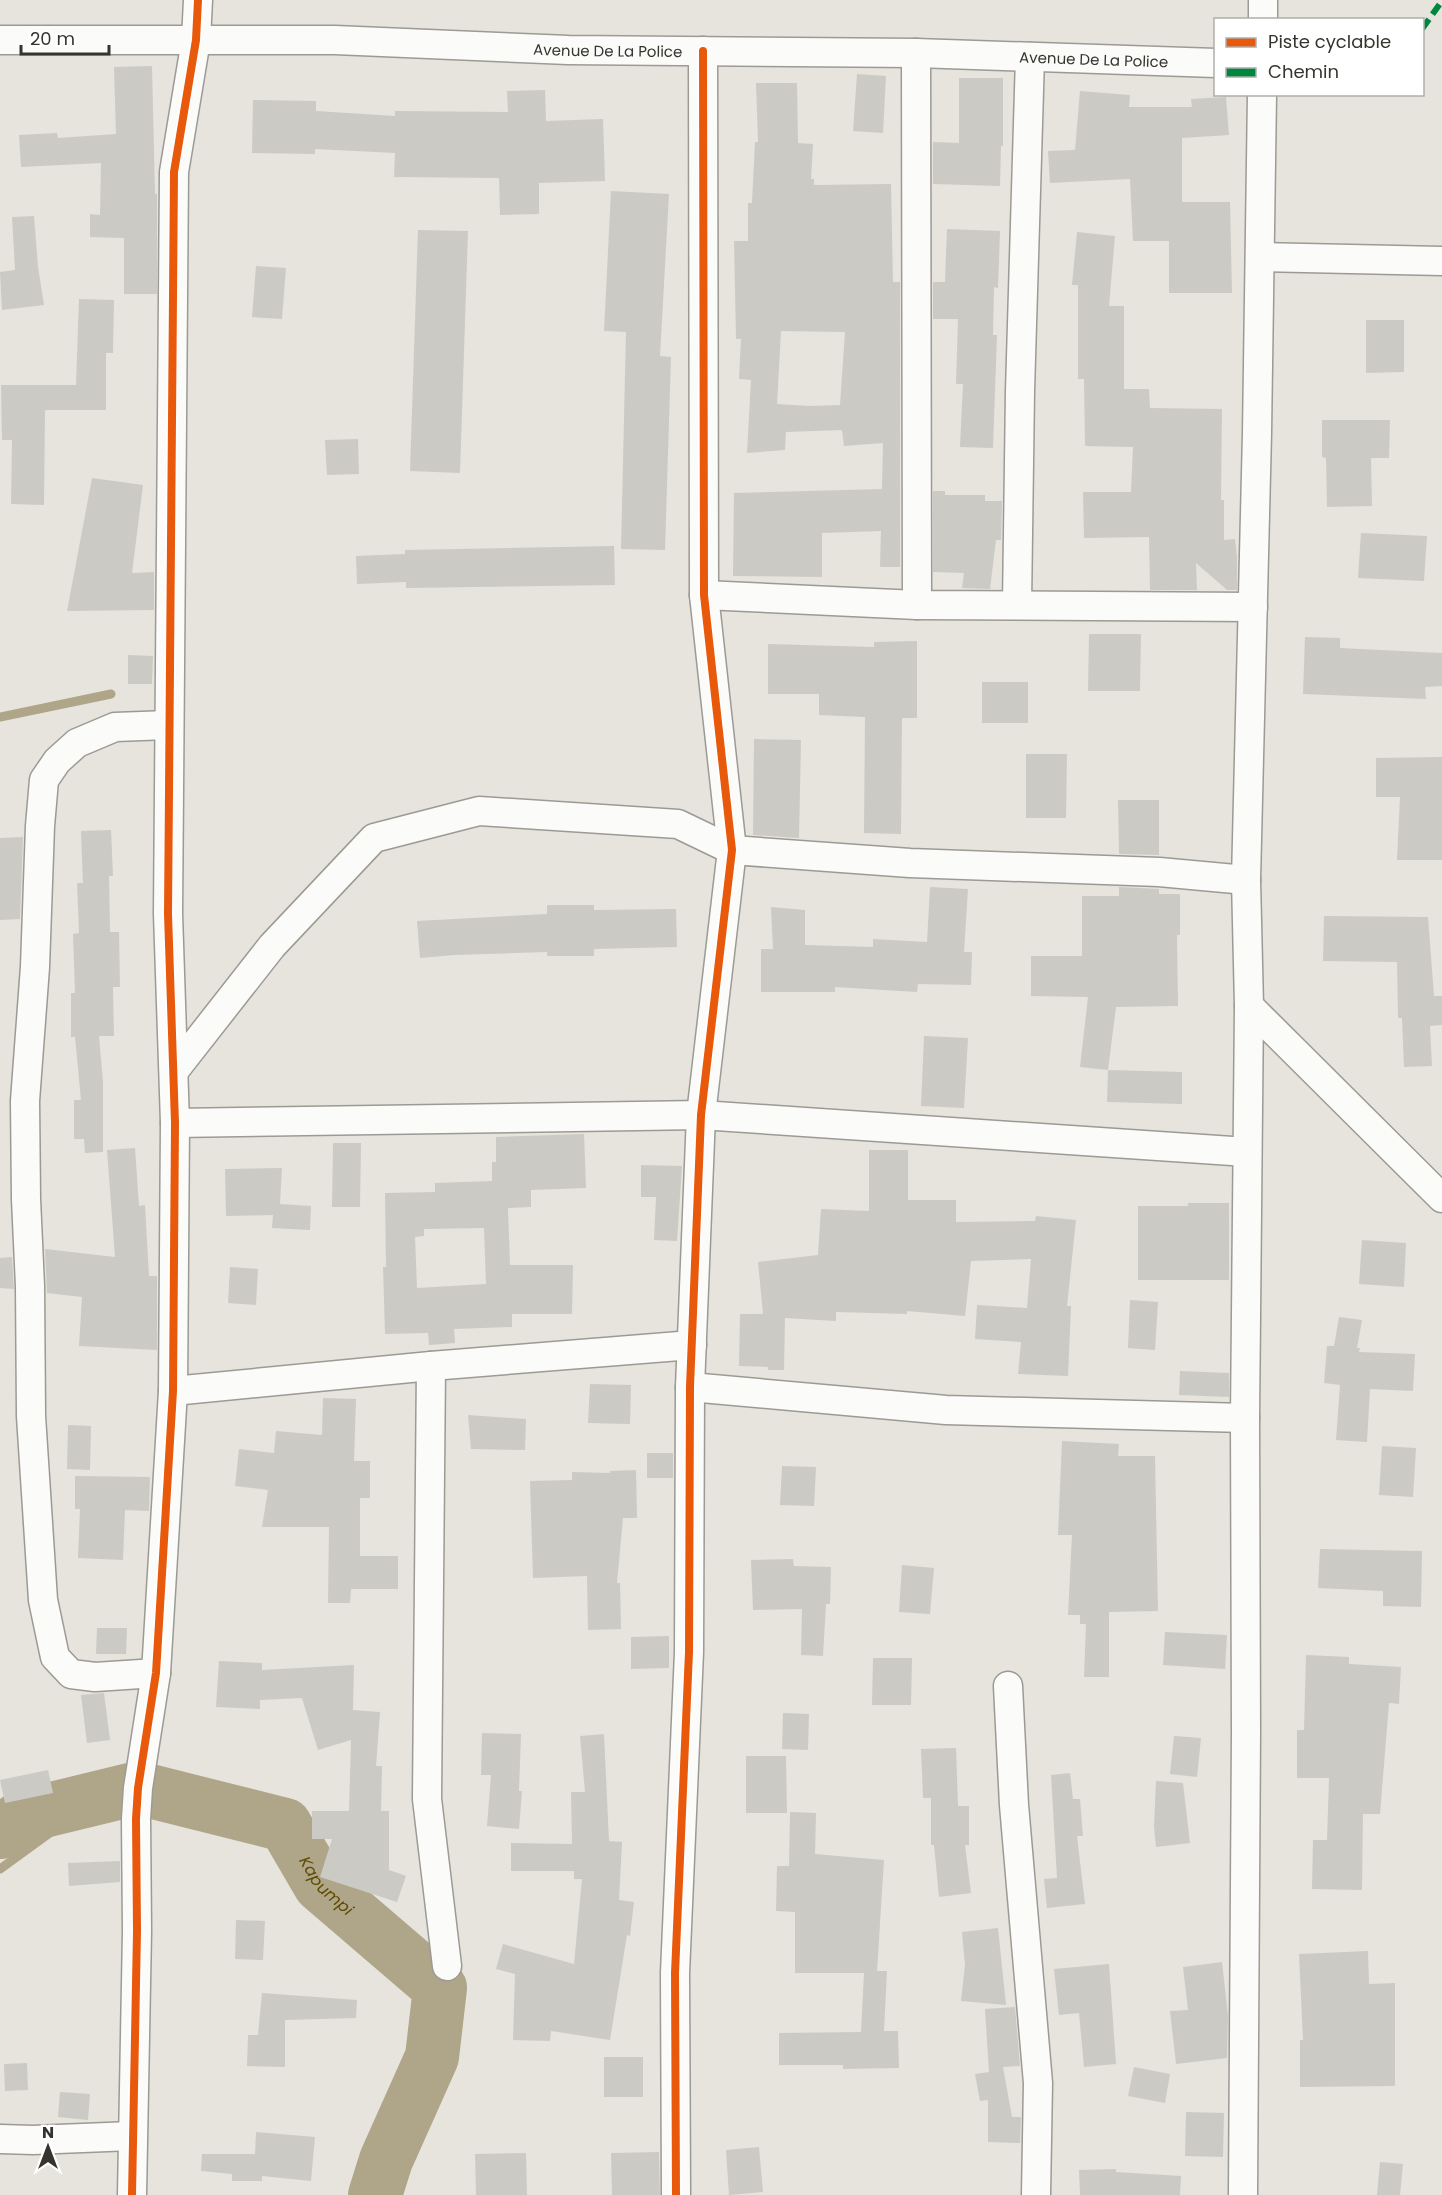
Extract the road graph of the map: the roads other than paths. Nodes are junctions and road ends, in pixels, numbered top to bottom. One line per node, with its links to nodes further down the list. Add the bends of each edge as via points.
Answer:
1 (198, 0): 5 (street)
2 (1263, 0): 3 (street)
3 (1263, 18)
4 (0, 40): 5 (street, Avenue De La Police)
5 (196, 40): 6 (street, Avenue De La Police, via 335,40 568,50); 17 (street, via 174,172)
6 (704, 51): 7 (street, Avenue De La Police); 13 (street)
7 (916, 53): 8 (street, Avenue De La Police); 14 (street)
8 (1030, 57): 9 (street, Avenue De La Police); 15 (street)
9 (1214, 63)
10 (1262, 96): 11 (street)
11 (1260, 257): 12 (street); 16 (street)
12 (1442, 261)
13 (704, 595): 14 (street); 18 (street)
14 (918, 605): 15 (street)
15 (1017, 605): 16 (street)
16 (1253, 607): 19 (street)
17 (168, 725): 21 (street, via 168,914); 31 (street, via 115,727 77,742 44,780 25,1101 31,1416 43,1600 55,1657 71,1674 95,1677)
18 (732, 850): 19 (street); 21 (street, via 678,824 479,811 374,838 272,946); 22 (street)
19 (1246, 880): 20 (street)
20 (1249, 1006): 24 (street); 25 (street)
21 (174, 1071): 23 (street)
22 (702, 1115): 23 (street); 24 (street); 26 (street)
23 (175, 1123): 29 (street)
24 (1247, 1152): 30 (street)
25 (1442, 1198)
26 (692, 1345): 27 (street); 28 (street)
27 (430, 1366): 29 (street); 33 (street, via 427,1799)
28 (690, 1387): 30 (street, via 946,1410); 37 (street, via 689,1652 675,1972)
29 (173, 1390): 31 (street)
30 (1245, 1418): 39 (street)
31 (156, 1673): 34 (street, via 136,1819)
32 (1008, 1686): 38 (street, via 1038,2083)
33 (447, 1966)
34 (132, 2136): 35 (street); 36 (street)
35 (0, 2139)
36 (132, 2195)
37 (676, 2195)
38 (1036, 2195)
39 (1243, 2195)

